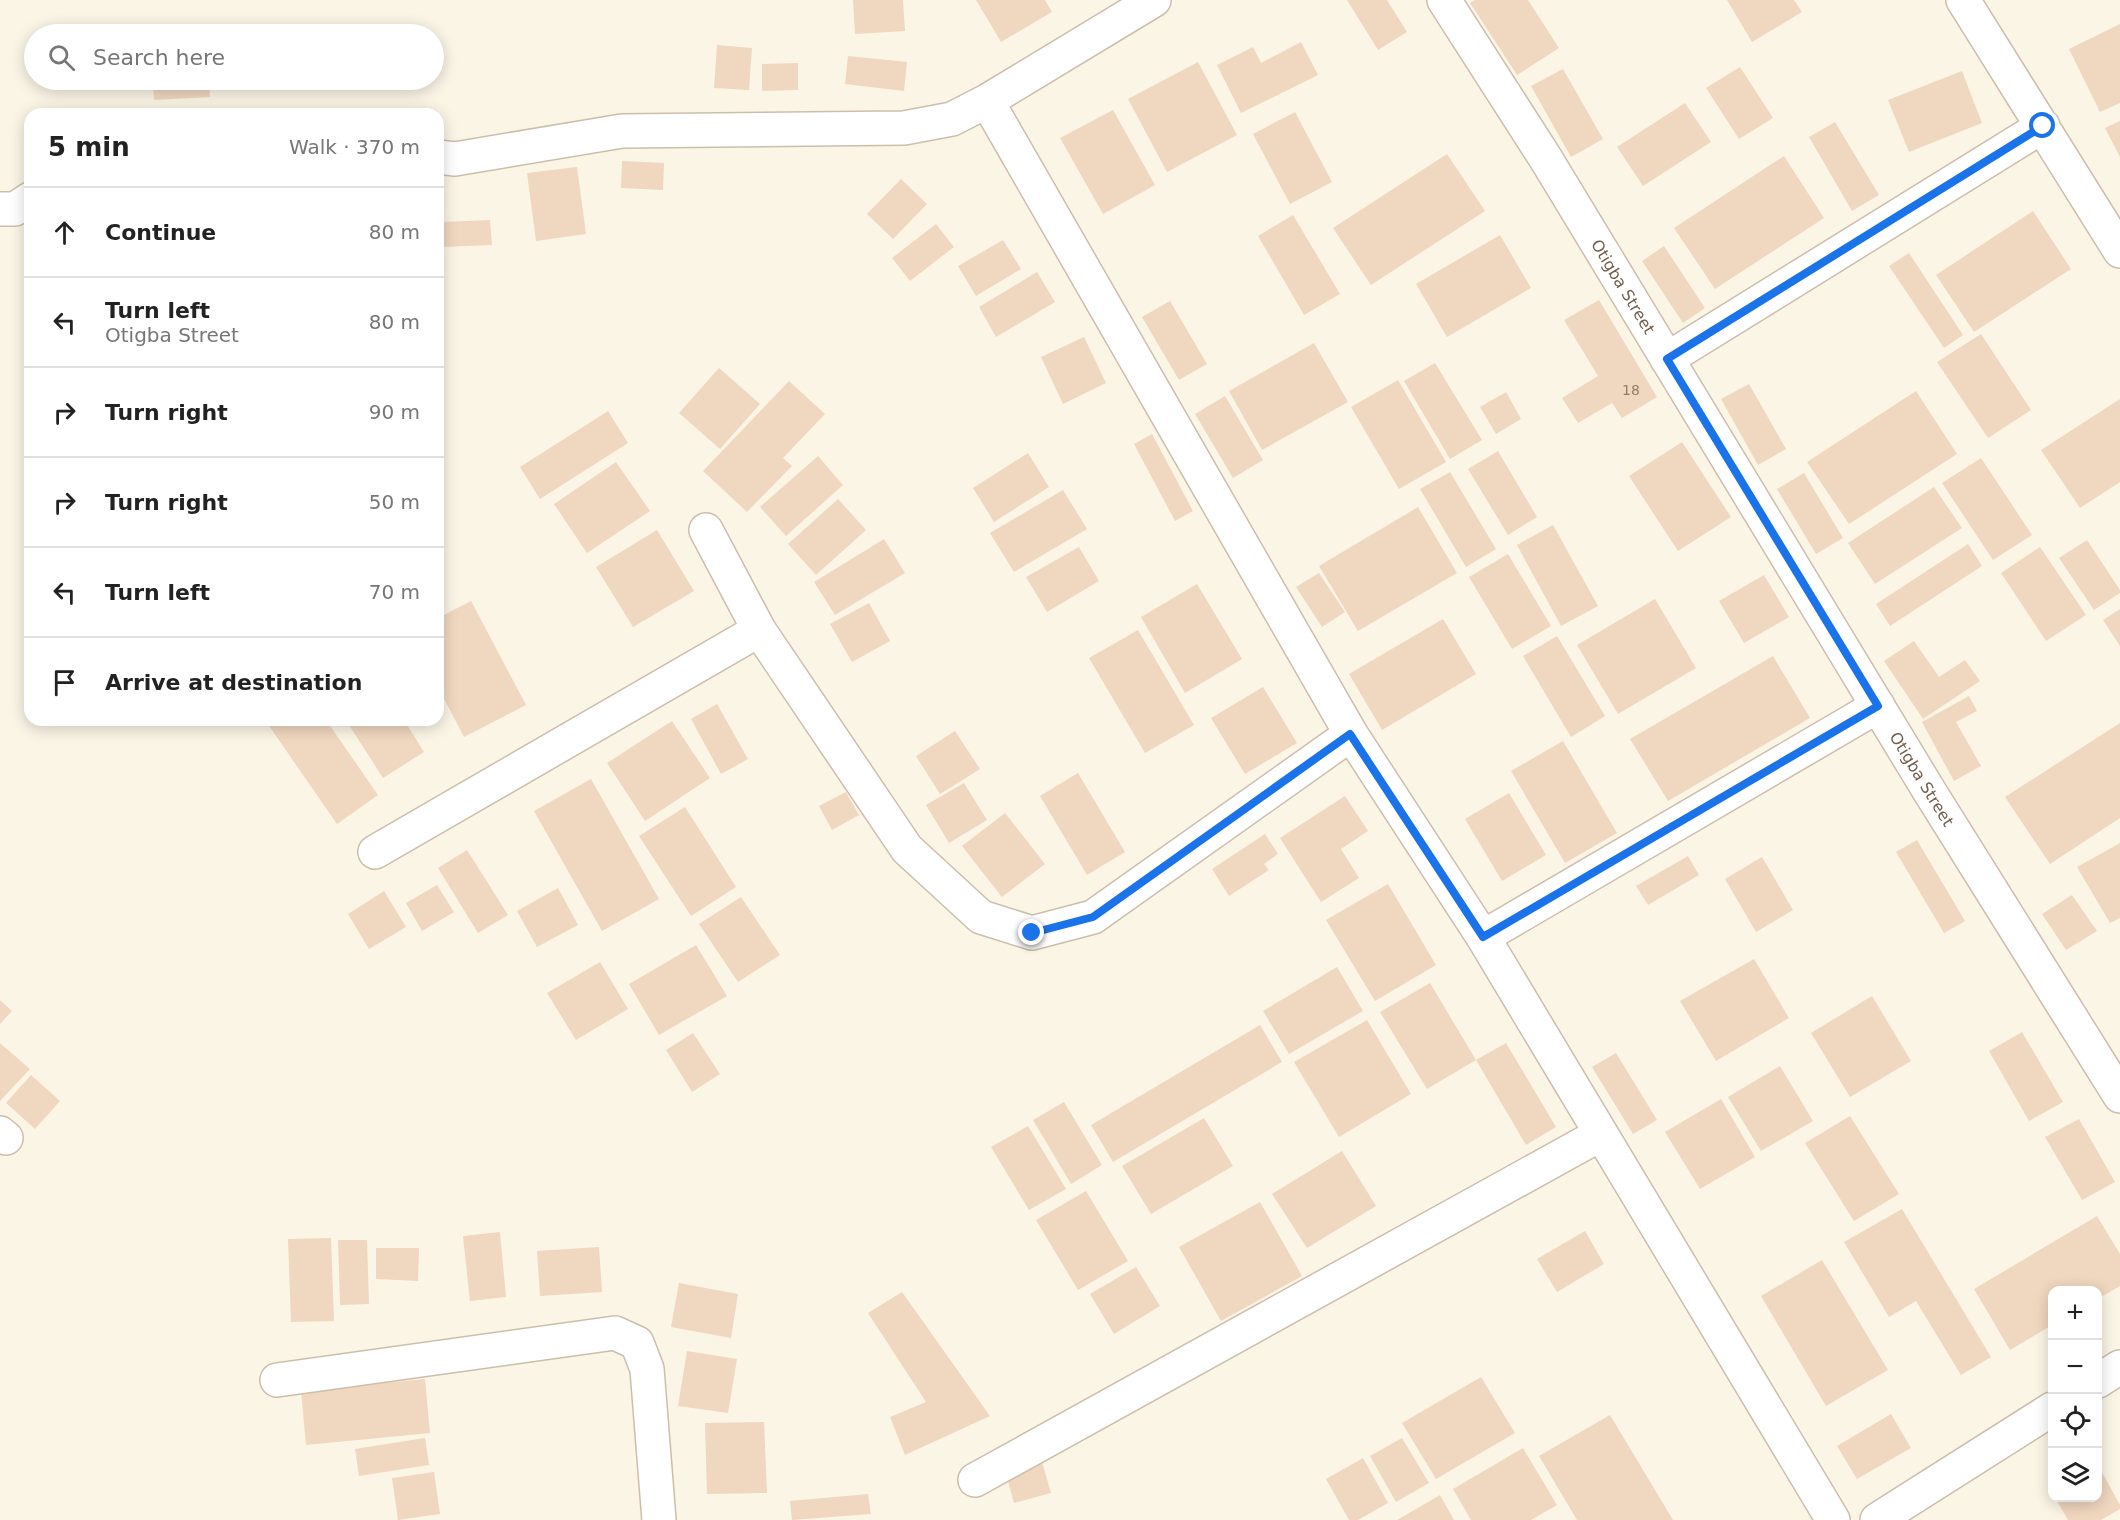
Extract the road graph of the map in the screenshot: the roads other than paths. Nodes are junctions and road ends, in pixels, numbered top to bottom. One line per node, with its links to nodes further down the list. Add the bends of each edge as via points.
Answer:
1 (1154, 0): 4 (street)
2 (1444, 0): 10 (street, Otigba Street)
3 (1963, 0): 5 (street)
4 (987, 101): 6 (street, via 952,119 904,128 622,131); 14 (street)
5 (2043, 126): 9 (street); 10 (street)
6 (444, 158)
7 (24, 203): 8 (street, via 15,209)
8 (0, 209)
9 (2120, 250)
10 (1667, 359): 13 (street, Otigba Street)
11 (706, 530): 12 (street)
12 (759, 630): 14 (street, via 907,849 981,917 1032,933 1093,917); 15 (street)
13 (1878, 706): 16 (street); 17 (street, Otigba Street)
14 (1350, 734): 16 (street)
15 (375, 852)
16 (1483, 937): 18 (street)
17 (2120, 1096)
18 (1601, 1134): 23 (street); 25 (street)
19 (2120, 1367): 20 (street)
20 (2102, 1378)
21 (277, 1380): 24 (street, via 615,1333 637,1343 647,1369)
22 (2048, 1412): 26 (street)
23 (975, 1480)
24 (659, 1520)
25 (1833, 1520)
26 (1877, 1520)

